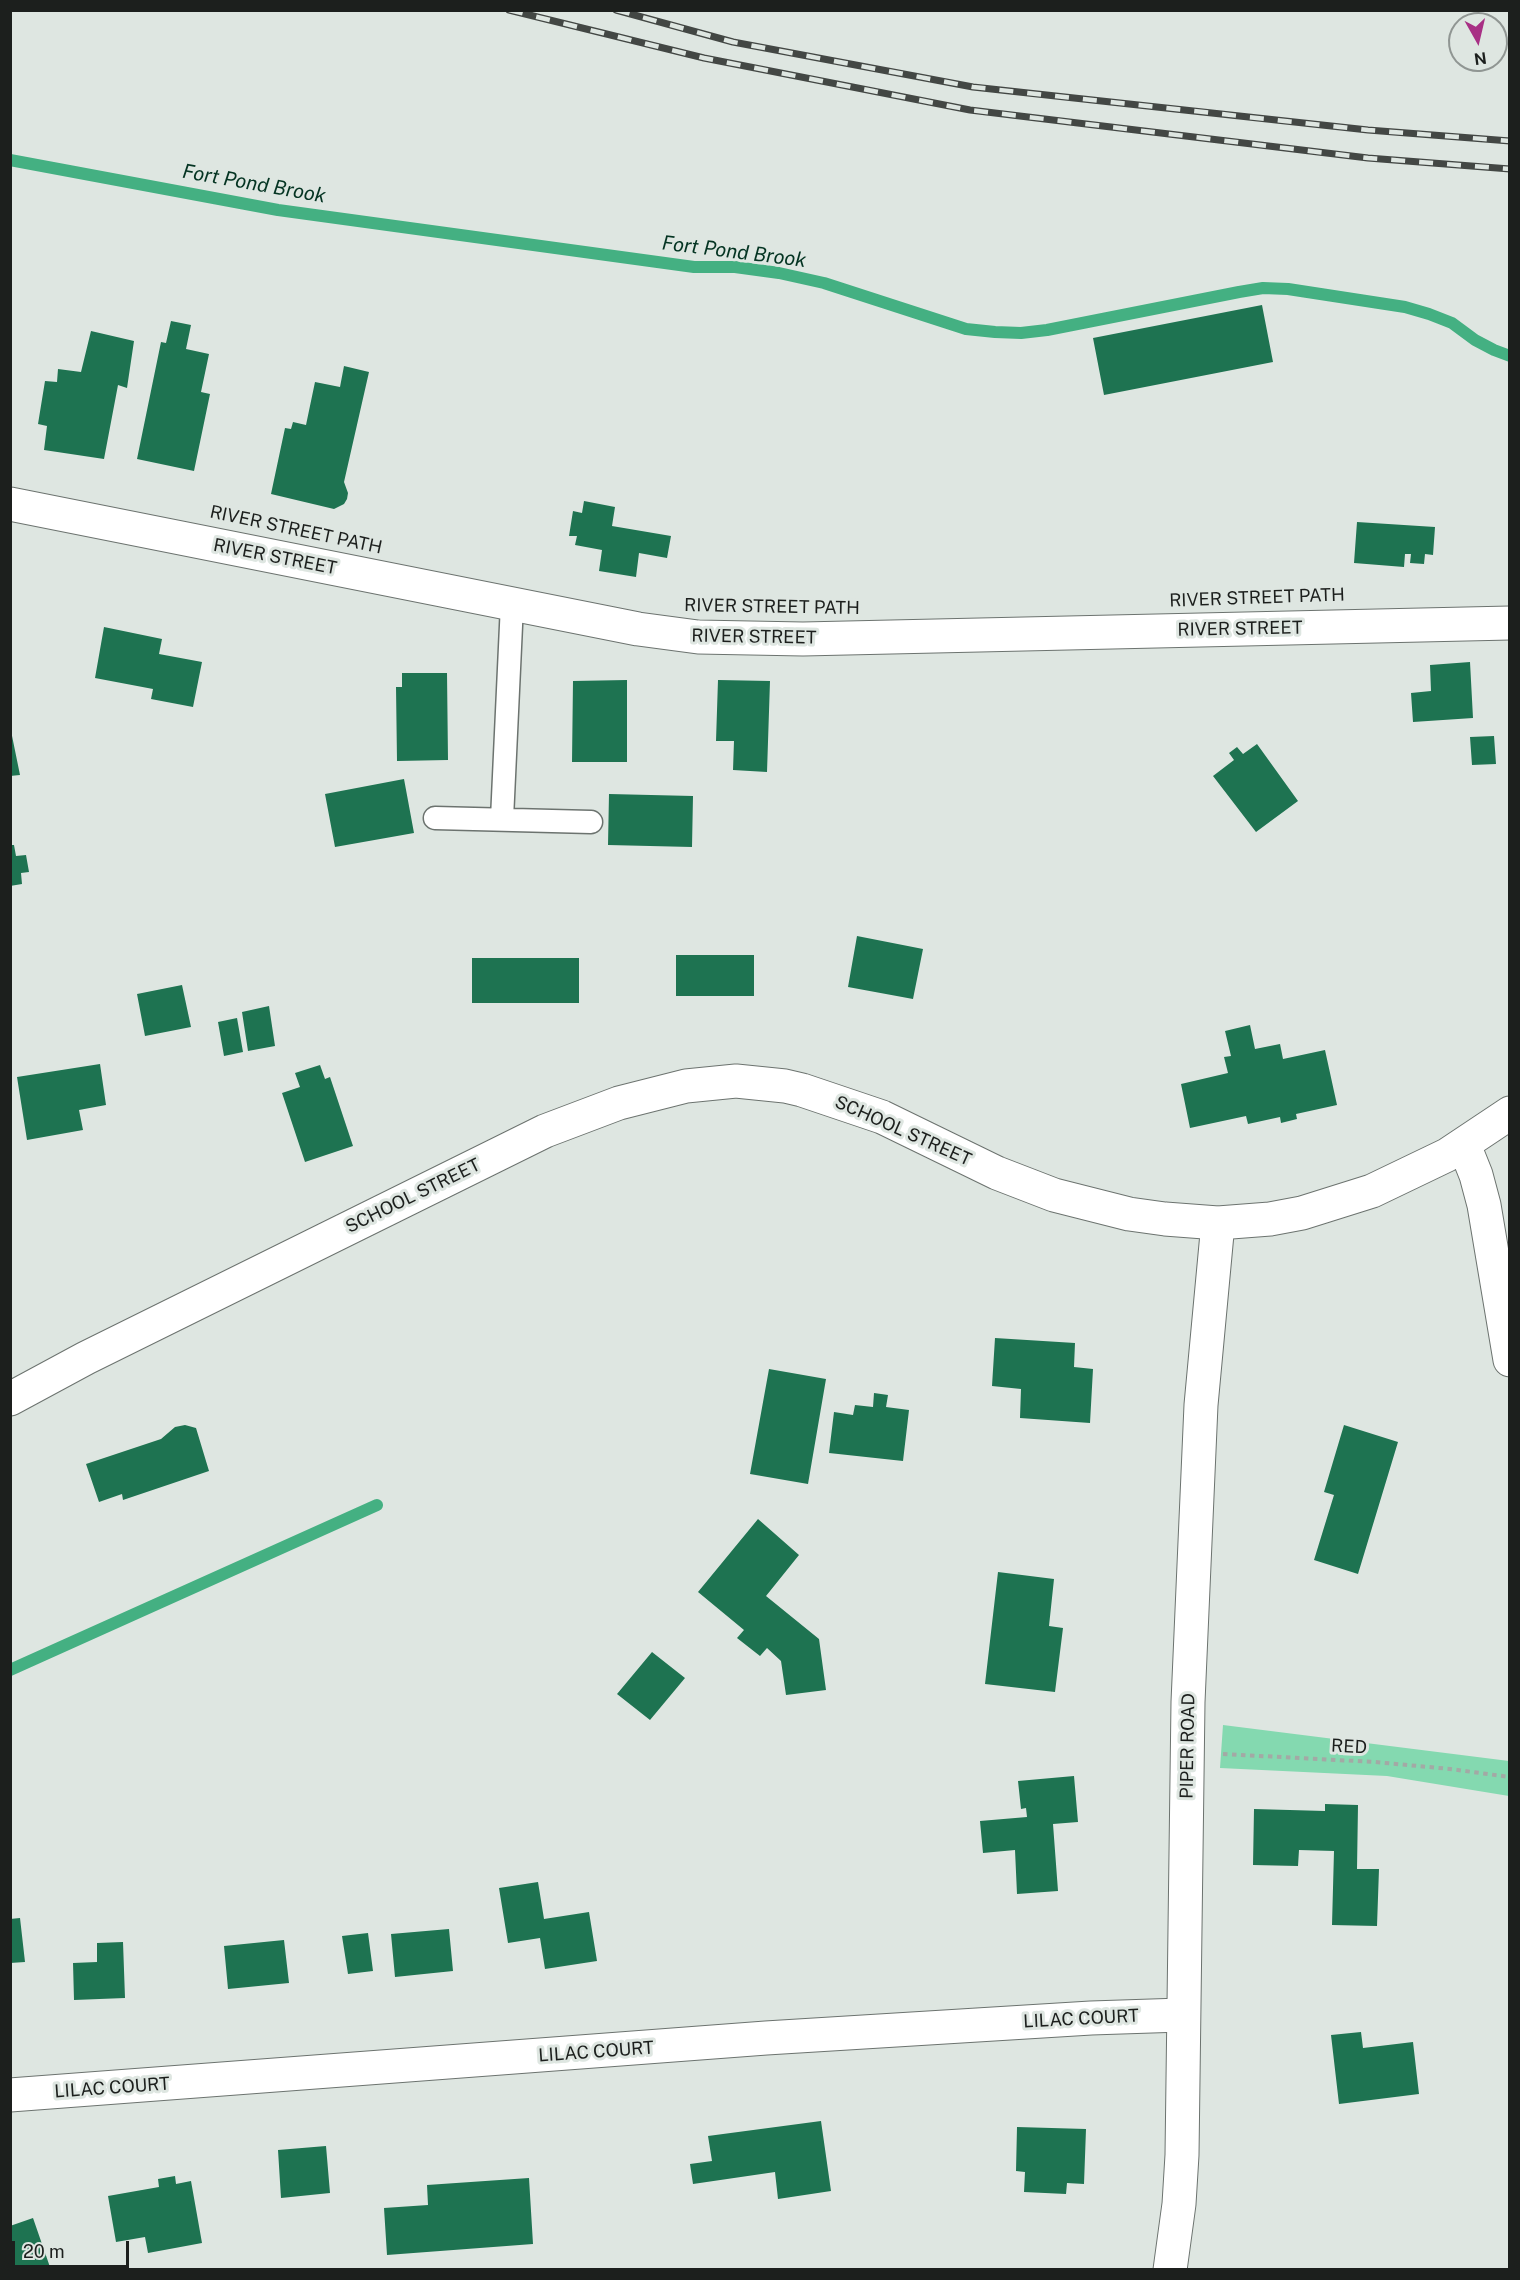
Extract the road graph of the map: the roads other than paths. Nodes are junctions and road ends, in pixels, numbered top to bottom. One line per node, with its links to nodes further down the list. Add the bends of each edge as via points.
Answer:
1 (10, 504): 2 (street, RIVER STREET)
2 (512, 604): 3 (street, RIVER STREET, via 638,629 726,638); 5 (lane)
3 (1509, 623)
4 (435, 818): 5 (lane)
5 (502, 819): 6 (lane)
6 (591, 822)
7 (1509, 1113): 8 (street, SCHOOL STREET)
8 (1464, 1145): 9 (street, SCHOOL STREET, via 1392,1183 1333,1205 1270,1219); 10 (street, via 1484,1205)
9 (1218, 1223): 11 (street, SCHOOL STREET, via 1129,1214 1054,1195 997,1173 882,1117 802,1090 736,1081 686,1086 618,1103 545,1131); 12 (street, PIPER ROAD, via 1201,1405)
10 (1509, 1360)
11 (10, 1398)
12 (1182, 2015): 13 (street, LILAC COURT, via 766,2038); 14 (street, PIPER ROAD, via 1182,2155)
13 (10, 2095)
14 (1170, 2270)

